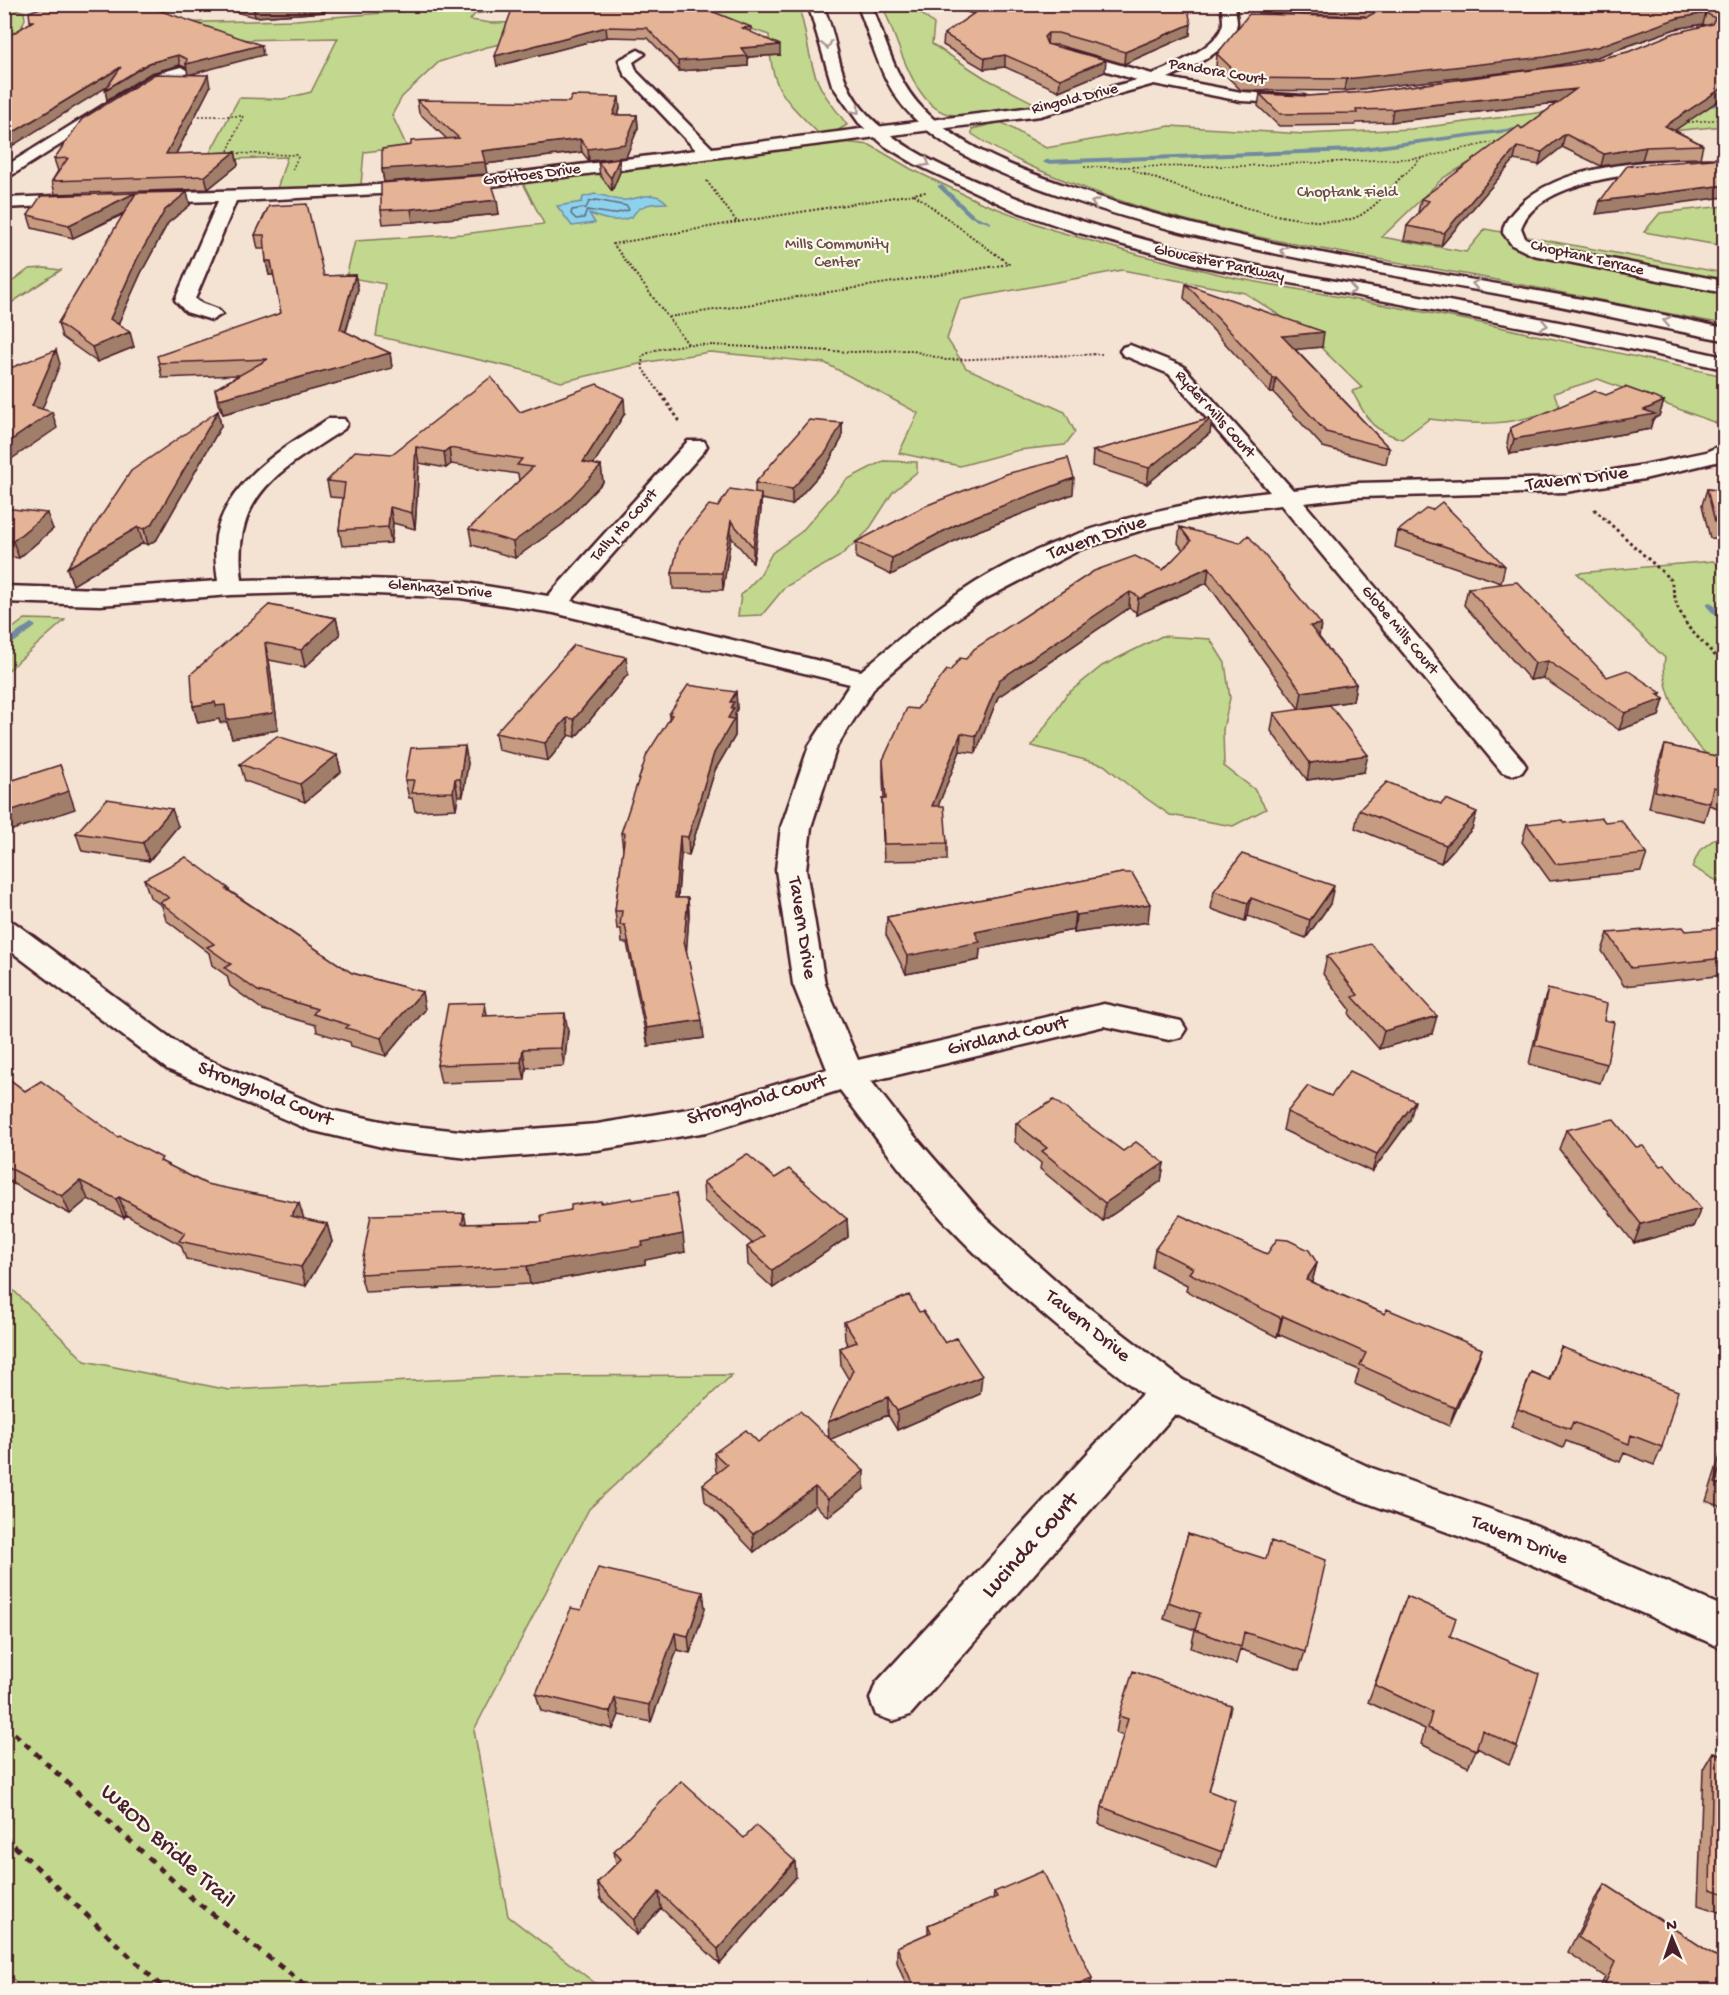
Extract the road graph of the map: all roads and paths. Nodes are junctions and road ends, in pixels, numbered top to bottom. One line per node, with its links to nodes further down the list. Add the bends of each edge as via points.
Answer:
1 (815, 4): 13 (street, Gloucester Parkway, one-way to 13, via 840,89)
2 (864, 4): 12 (street, Gloucester Parkway, via 892,80 905,99)
3 (1235, 14): 7 (street, Ringold Drive, via 1225,38 1210,52)
4 (1052, 50): 7 (street, Pandora Court)
5 (638, 54): 15 (street, via 626,60 631,75)
6 (181, 71): 21 (street, via 158,78)
7 (1149, 79): 8 (street, Pandora Court, via 1226,96); 12 (street, Ringold Drive, via 1040,111)
8 (1324, 101)
9 (186, 116): 22 (path, via 243,116 227,153 296,155)
10 (1725, 119): 11 (path)
11 (1679, 123)
12 (933, 125): 13 (street, Ringold Drive); 33 (street, Gloucester Parkway, one-way to 12, via 1315,257 1136,217 1000,166 966,149)
13 (877, 132): 15 (street, Grottoes Drive); 36 (street, Gloucester Parkway, one-way to 36, via 975,188 1102,237 1271,277 1543,324)
14 (1512, 139): 17 (path)
15 (708, 153): 16 (street, Grottoes Drive)
16 (677, 157): 25 (street, Grottoes Drive, via 461,185); 29 (path, via 717,192)
17 (1421, 158): 20 (path); 20 (path, via 1354,219 1337,222 1230,202)
18 (1725, 165): 30 (street, Choptank Terrace, via 1664,166 1563,186 1527,206 1511,231 1514,238 1540,252)
19 (1079, 167): 20 (path)
20 (1129, 169)
21 (4, 175)
22 (290, 176)
23 (933, 191): 24 (path)
24 (914, 194): 29 (path); 32 (path, via 1009,264)
25 (229, 196): 26 (street, Grottoes Drive); 31 (street, via 185,300 193,308)
26 (123, 199)
27 (100, 200): 28 (street)
28 (4, 203)
29 (737, 222): 32 (path, via 613,244)
30 (1725, 287)
31 (212, 314)
32 (669, 316): 34 (path)
33 (1725, 334)
34 (688, 344): 35 (path, via 853,352 910,350 946,360); 38 (path, via 655,350 641,360 643,369)
35 (1130, 351): 41 (street, Ryder Mills Court, via 1176,370)
36 (1725, 363)
37 (336, 424): 42 (street, via 274,467 243,502 229,530)
38 (696, 446): 44 (street, Tally Ho Court)
39 (1721, 456): 40 (street, Tavern Drive)
40 (1566, 484): 41 (street, Tavern Drive); 45 (path, via 1671,580 1680,619)
41 (1286, 496): 46 (street, Tavern Drive, via 1147,521 1072,544 972,596); 47 (street, Globe Mills Court)
42 (231, 588): 43 (street, Glenhazel Drive, via 100,597); 44 (street, Glenhazel Drive, via 386,586 460,590)
43 (4, 594)
44 (554, 605): 46 (street, Glenhazel Drive)
45 (1725, 665)
46 (866, 680): 50 (street, Tavern Drive, via 823,746 796,827 791,870 809,984)
47 (1512, 766)
48 (4, 930): 50 (street, Stronghold Court, via 179,1061 323,1121 395,1137 478,1146 597,1137 707,1119)
49 (1169, 1029): 50 (street, Girdland Court, via 1104,1015)
50 (848, 1076): 51 (street, Tavern Drive, via 973,1228 1057,1305)
51 (1169, 1392): 52 (street, Tavern Drive, via 1355,1480 1520,1539); 53 (street, Lucinda Court)
52 (1725, 1628)
53 (893, 1699)
54 (4, 1724): 57 (path, W&OD Bridle Trail, via 194,1900)
55 (4, 1836): 56 (path)
56 (165, 1990)
57 (311, 1990)

